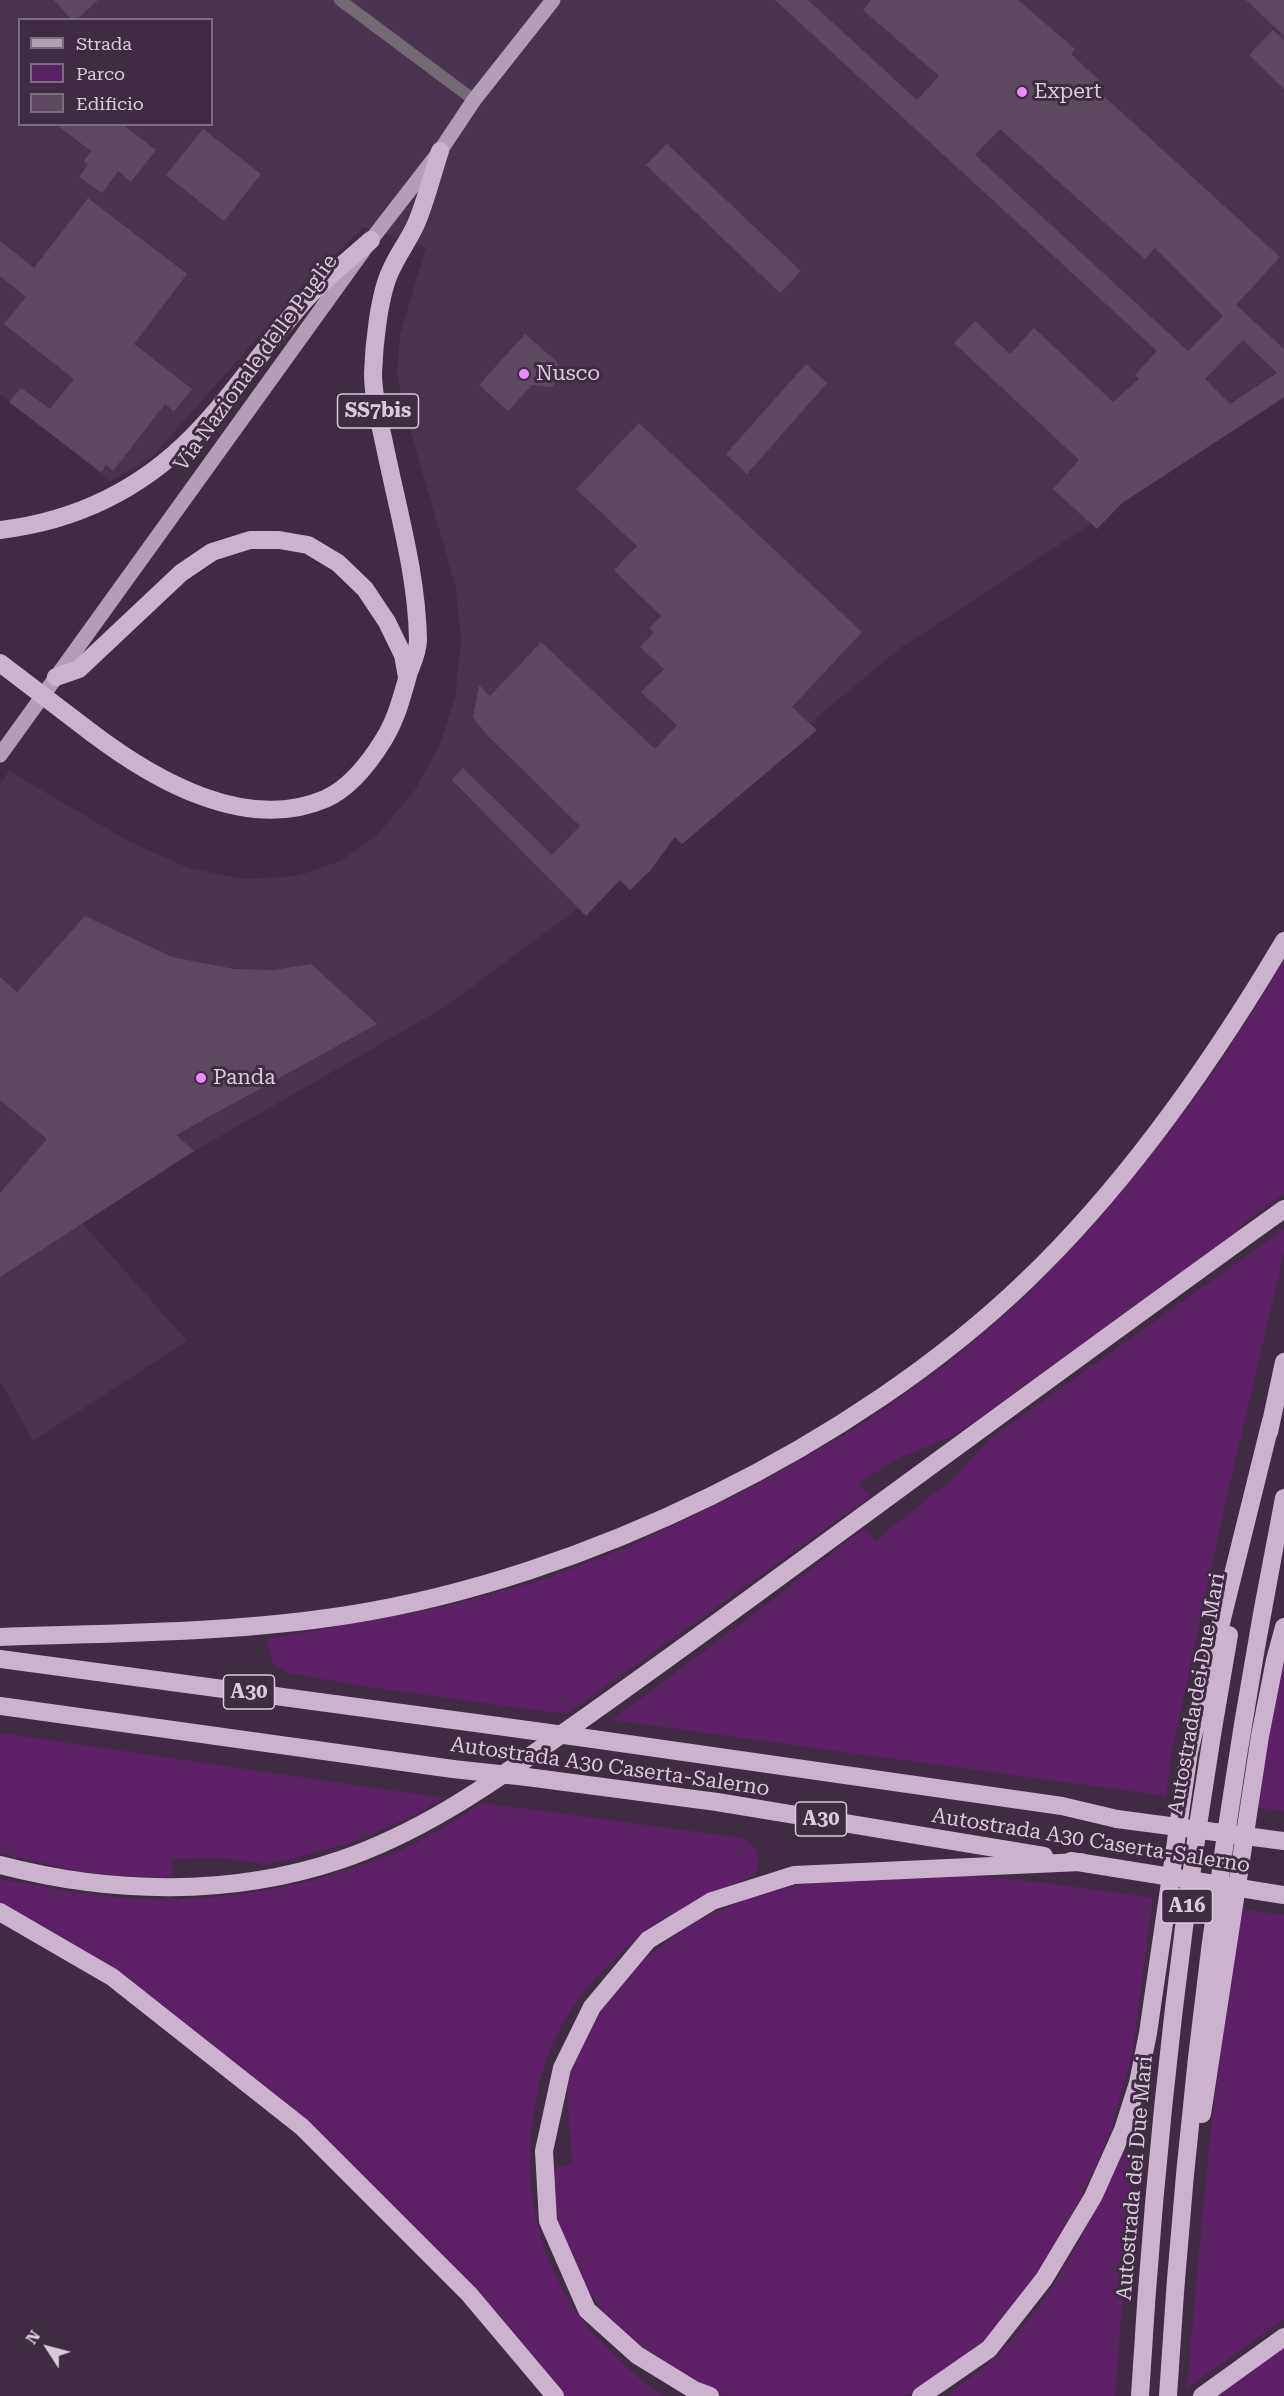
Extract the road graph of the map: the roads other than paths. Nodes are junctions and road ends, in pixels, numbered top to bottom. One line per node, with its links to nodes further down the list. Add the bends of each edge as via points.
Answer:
1 (340, 0): 3 (street)
2 (553, 0): 3 (main road, Via Nazionale delle Puglie / SS7bis)
3 (474, 100): 4 (main road, Via Nazionale delle Puglie / SS7bis)
4 (440, 151): 5 (main road, Via Nazionale delle Puglie / SS7bis); 9 (highway, SS7bis, via 416,224 390,272 376,327 373,375 413,581 418,644)
5 (371, 240): 6 (highway, SS7bis, via 307,298 194,435 165,462 129,489 98,504 33,526); 8 (main road, Via Nazionale delle Puglie / SS7bis)
6 (0, 530)
7 (0, 663): 9 (highway, SS7bis, bridge, via 118,753 147,770 198,794 256,808 289,809 327,798 351,781 373,758 391,729)
8 (56, 677): 9 (highway, SS7bis, via 80,669 181,573 212,552 250,540 279,540 308,545 338,563 365,589 404,655); 10 (main road, Via Nazionale delle Puglie / SS7bis)
9 (407, 679)
10 (0, 755)
11 (1284, 941): 17 (highway, via 1221,1043 1176,1106 1083,1221 1029,1278 984,1320 914,1374 794,1452 618,1538 438,1597 348,1615 247,1626)
12 (1284, 1209): 22 (highway, via 630,1687 472,1797 388,1841 280,1876 222,1885 103,1885)
13 (1284, 1362): 14 (highway, Autostrada dei Due Mari / A16)
14 (1271, 1421): 29 (highway, via 1189,1752 1148,2033 1123,2130 1093,2197 1044,2279 989,2349); 30 (highway, Autostrada dei Due Mari / A16, via 1216,1707 1194,1852 1163,2104)
15 (1284, 1498): 25 (highway, A16, via 1221,1856 1191,2106)
16 (1284, 1627): 25 (highway, via 1260,1736)
17 (0, 1637)
18 (0, 1659): 20 (highway, Autostrada A30 Caserta-Salerno / A30, bridge, via 593,1739)
19 (0, 1706): 21 (highway, Autostrada A30 Caserta-Salerno / A30, bridge, via 717,1802)
20 (1284, 1841)
21 (1082, 1863): 23 (highway, Autostrada A30 Caserta-Salerno / A30, bridge); 28 (highway, via 794,1875 711,1901 648,1940 592,2007 562,2068 544,2151 548,2222 587,2310 637,2355)
22 (0, 1865)
23 (1284, 1895)
24 (0, 1912): 27 (highway, via 112,1977 302,2127 470,2294)
25 (1174, 2293): 31 (highway, A16)
26 (1284, 2337): 32 (highway)
27 (555, 2396)
28 (710, 2396)
29 (921, 2396)
30 (1140, 2396)
31 (1168, 2396)
32 (1202, 2396)

